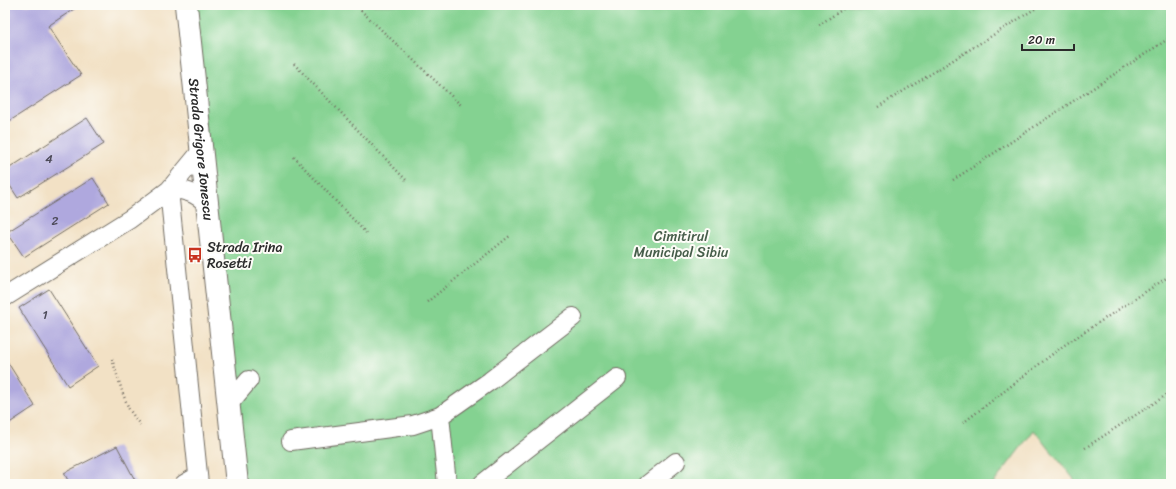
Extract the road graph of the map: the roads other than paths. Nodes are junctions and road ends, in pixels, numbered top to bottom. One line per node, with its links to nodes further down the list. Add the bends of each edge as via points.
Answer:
1 (186, 5): 2 (main road, Strada Grigore Ionescu)
2 (202, 150): 3 (street); 4 (main road, Strada Grigore Ionescu)
3 (169, 190): 4 (street, via 192,192); 5 (street, via 130,219); 11 (street)
4 (207, 204): 12 (main road, Strada Grigore Ionescu)
5 (5, 297)
6 (573, 317): 8 (street)
7 (617, 378): 14 (street)
8 (440, 416): 9 (street, via 413,425); 13 (street)
9 (291, 440)
10 (676, 462): 15 (street)
11 (194, 481)
12 (237, 484)
13 (447, 484)
14 (482, 484)
15 (648, 484)

